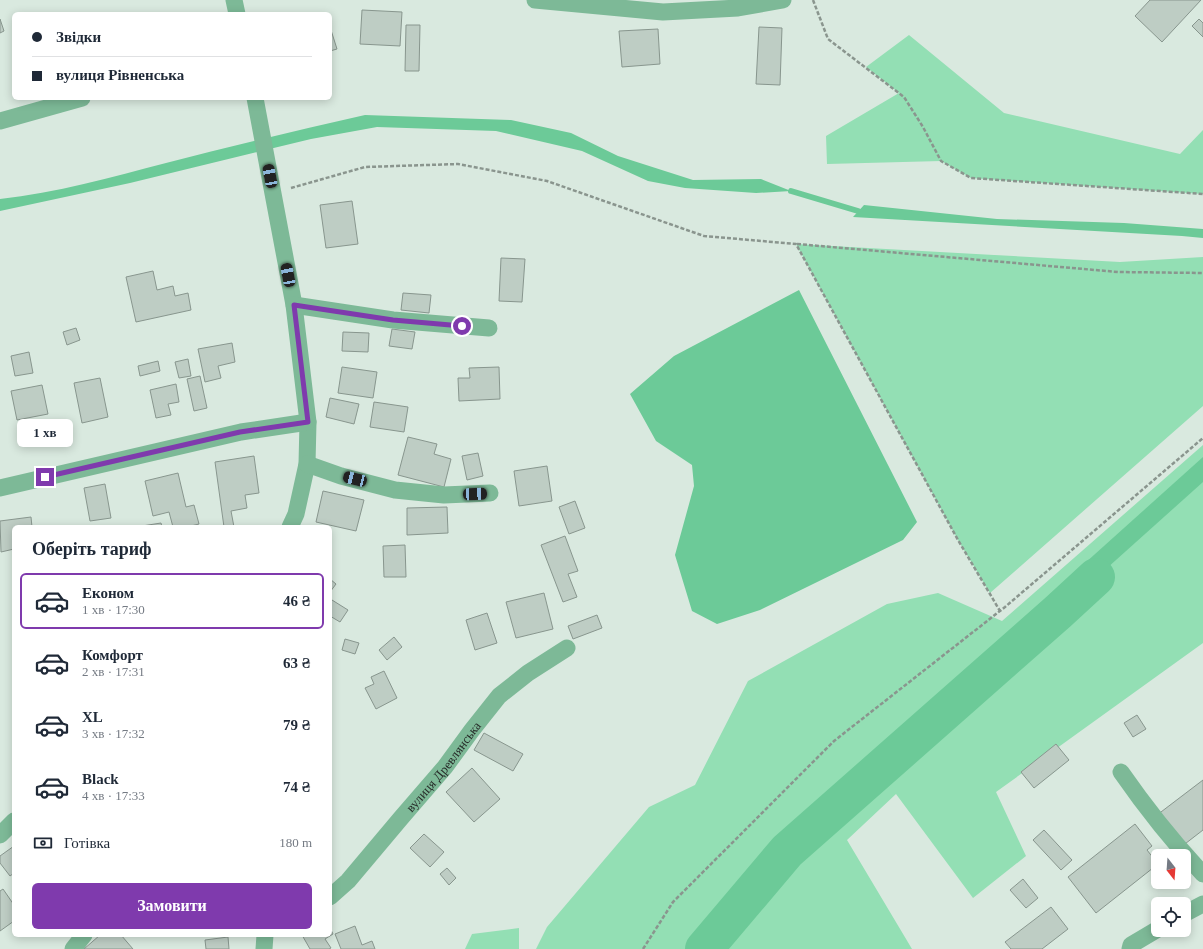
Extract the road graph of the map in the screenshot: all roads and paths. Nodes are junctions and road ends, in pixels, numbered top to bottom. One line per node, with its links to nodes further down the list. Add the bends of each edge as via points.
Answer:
1 (234, 0): 5 (street)
2 (535, 0): 3 (street, via 662,12 738,8)
3 (783, 0)
4 (813, 0): 10 (path, via 828,39 904,97 941,160 971,178)
5 (237, 12)
6 (75, 100): 8 (street)
7 (255, 100): 9 (street)
8 (0, 121)
9 (272, 193): 11 (path, via 365,167 458,164 547,181 704,236); 13 (street)
10 (1203, 194)
11 (796, 244): 12 (path, via 1118,272); 21 (path, via 954,533)
12 (1203, 273)
13 (294, 305): 14 (street, via 393,320); 15 (street)
14 (489, 328)
15 (308, 422): 17 (street); 18 (street, via 240,432)
16 (1203, 438): 21 (path)
17 (307, 464): 19 (street, via 395,490 444,495); 20 (street, via 296,514)
18 (0, 488)
19 (490, 493)
20 (291, 525)
21 (1000, 611): 35 (path, via 834,741 673,902)
22 (567, 648): 27 (street, вулиця Древлянська, via 528,673 499,696 445,767 348,881)
23 (1121, 772): 26 (street, via 1146,809)
24 (12, 823): 25 (street)
25 (0, 835)
26 (1203, 874)
27 (332, 895)
28 (1203, 904): 29 (street)
29 (1191, 910)
30 (1151, 933): 36 (street, via 1131,945)
31 (82, 937): 33 (street)
32 (265, 937): 34 (street)
33 (73, 949)
34 (264, 949)
35 (643, 949)
36 (1130, 949)

